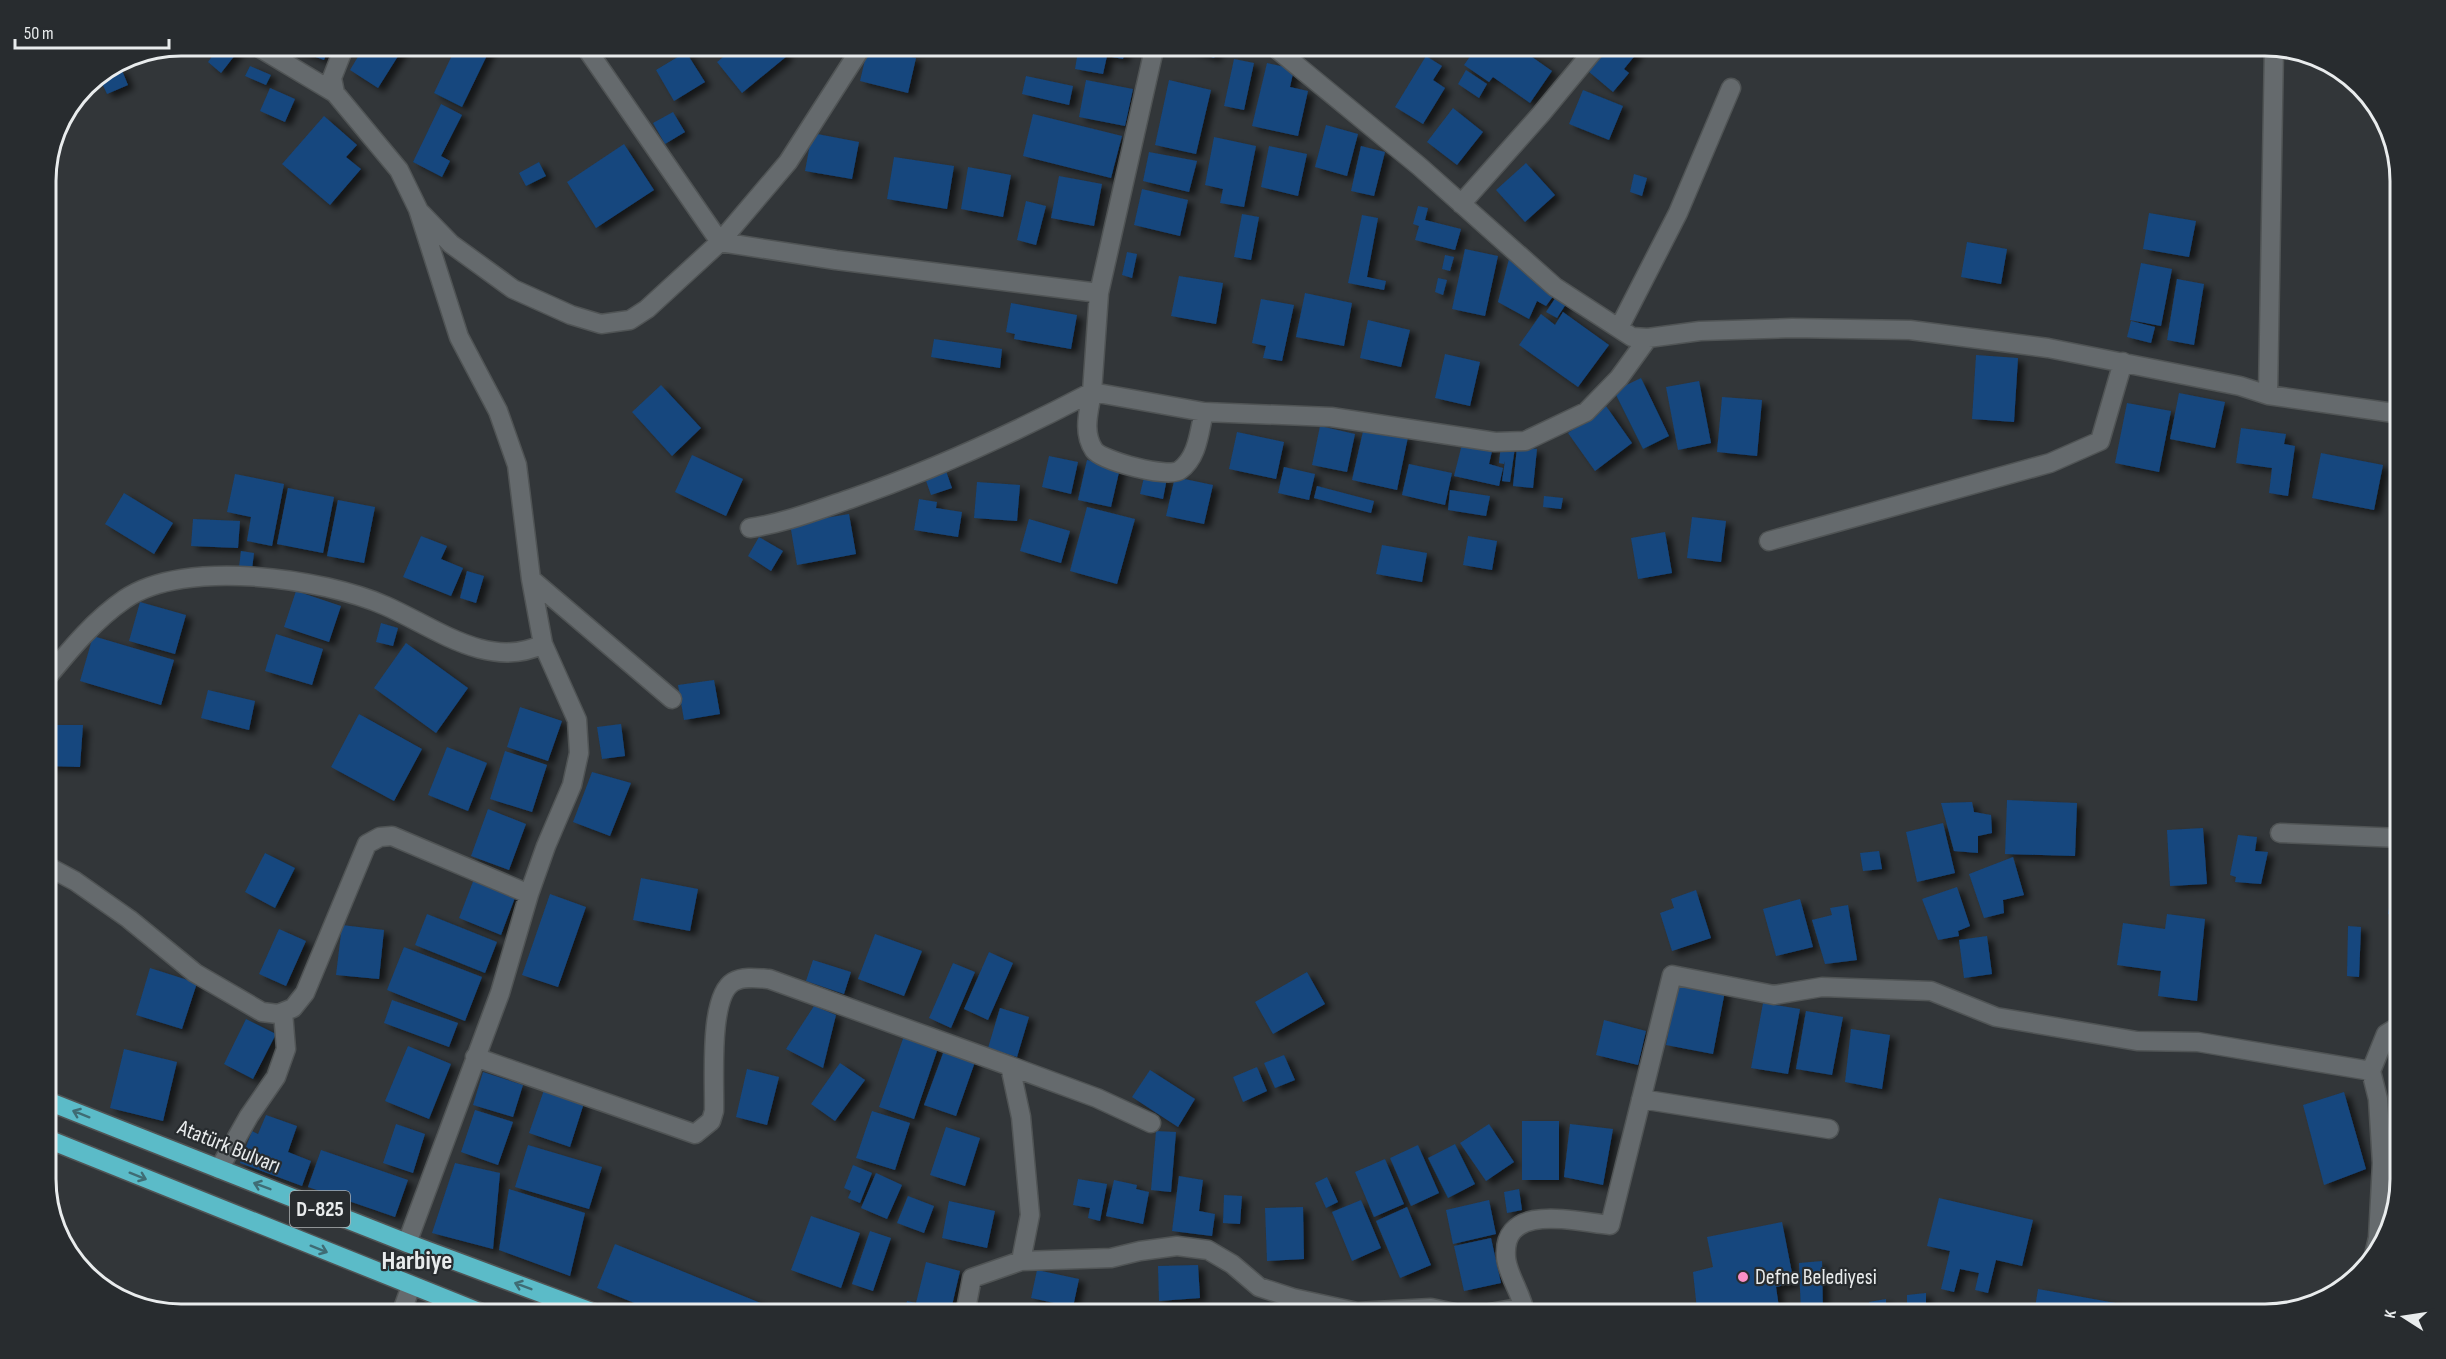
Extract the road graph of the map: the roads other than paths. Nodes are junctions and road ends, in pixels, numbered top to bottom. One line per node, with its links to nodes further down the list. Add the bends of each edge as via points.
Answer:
1 (273, 56): 10 (street)
2 (341, 56): 10 (street, via 332,78)
3 (592, 56): 13 (street)
4 (857, 56): 13 (street, via 788,162)
5 (1153, 56): 14 (street)
6 (1285, 56): 11 (street)
7 (1589, 56): 11 (street)
8 (2274, 56): 19 (street)
9 (1731, 88): 15 (street, via 1678,213)
10 (335, 93): 12 (street, via 399,170)
11 (1461, 204): 15 (street, via 1555,287)
12 (418, 209): 13 (street, via 451,244 513,289 601,324 630,320 648,309); 24 (street, via 459,337 498,411 517,465)
13 (720, 242): 14 (street)
14 (1099, 293): 18 (street)
15 (1619, 328): 16 (street, via 1632,337)
16 (1648, 338): 17 (street, via 1712,330 1910,330); 20 (street, via 1619,378 1586,412 1525,441 1495,442 1331,417)
17 (2123, 362): 19 (street); 23 (street, via 2100,441 2050,463)
18 (1092, 392): 20 (street); 20 (street, via 1086,430 1095,452 1146,470 1174,474 1181,470 1195,453); 22 (street, via 1038,421 894,483 777,524)
19 (2268, 395): 21 (street)
20 (1204, 412)
21 (2390, 412)
22 (750, 528)
23 (1768, 541)
24 (531, 579): 25 (street); 27 (street)
25 (543, 644): 26 (street, via 529,651 484,650 351,593 316,584 237,576 163,583 126,598 95,622); 31 (street, via 577,720 579,753 572,785)
26 (56, 667)
27 (672, 699)
28 (2280, 833): 29 (street)
29 (2390, 838)
30 (56, 872): 32 (street, via 129,919 195,973 262,1012)
31 (530, 894): 32 (street, via 392,836 380,837 368,844 305,993 293,1008); 34 (street, via 500,993)
32 (283, 1012): 42 (street, via 286,1049 276,1077)
33 (2390, 1032): 36 (street)
34 (475, 1057): 35 (street, via 695,1134 711,1121 714,1111 716,1011 722,993 733,982 748,977 769,980); 44 (street)
35 (1010, 1066): 39 (street); 45 (street, via 1021,1117 1030,1215)
36 (2371, 1071): 37 (street, via 2198,1042 2137,1041 1996,1017 1931,991 1822,987 1774,995 1672,975); 43 (street, via 2378,1099 2382,1163)
37 (1641, 1099): 40 (street); 52 (street, via 1610,1225 1550,1219 1527,1221 1512,1230 1506,1258)
38 (56, 1104): 42 (highway, Atatürk Bulvarı / D-825, one-way to 38)
39 (1151, 1123)
40 (1829, 1129)
41 (56, 1142): 46 (highway, D-825, one-way to 46)
42 (219, 1169): 44 (highway, Atatürk Bulvarı / D-825, one-way to 42)
43 (2378, 1232)
44 (407, 1243): 49 (highway, Atatürk Bulvarı / D-825, one-way to 44)
45 (1021, 1261): 50 (street, via 972,1278); 51 (street, via 1111,1258 1177,1246 1208,1250 1232,1263 1259,1287)
46 (411, 1286): 47 (street); 48 (highway, D-825)
47 (405, 1304)
48 (458, 1304)
49 (570, 1304)
50 (967, 1304)
51 (1320, 1304)
52 (1523, 1304)

